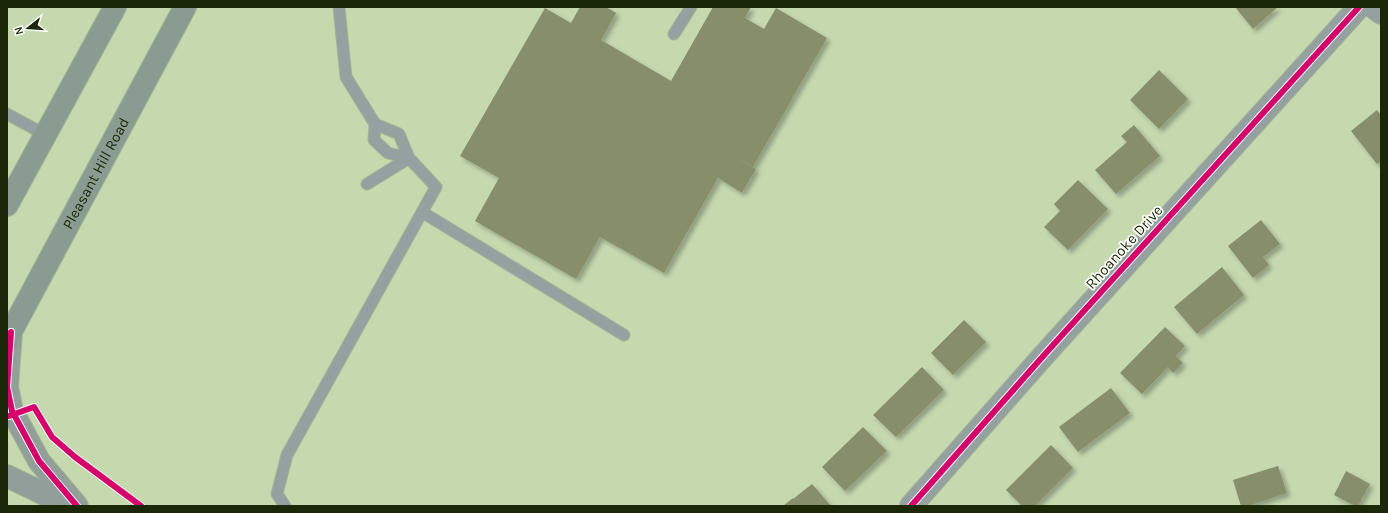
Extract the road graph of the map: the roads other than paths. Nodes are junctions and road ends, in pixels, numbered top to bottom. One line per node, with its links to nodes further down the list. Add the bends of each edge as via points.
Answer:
1 (115, 7): 11 (highway)
2 (185, 7): 17 (highway, Pleasant Hill Road)
3 (339, 7): 10 (lane, via 346,77)
4 (691, 7): 8 (lane)
5 (1359, 7): 22 (street, Rhoanoke Drive, via 1045,354)
6 (1373, 7): 7 (street)
7 (1381, 13)
8 (674, 34)
9 (7, 114): 11 (lane)
10 (375, 124): 12 (lane, via 399,134); 12 (lane, via 374,140 388,154)
11 (46, 135): 14 (highway)
12 (409, 158): 13 (lane); 15 (lane, via 436,187)
13 (366, 184)
14 (7, 205)
15 (422, 212): 16 (lane); 21 (lane, via 287,455 277,494)
16 (624, 335)
17 (9, 336): 20 (street, via 7,387 12,411 39,461)
18 (7, 476): 19 (street)
19 (69, 506)
20 (77, 506)
21 (285, 506)
22 (912, 506)

